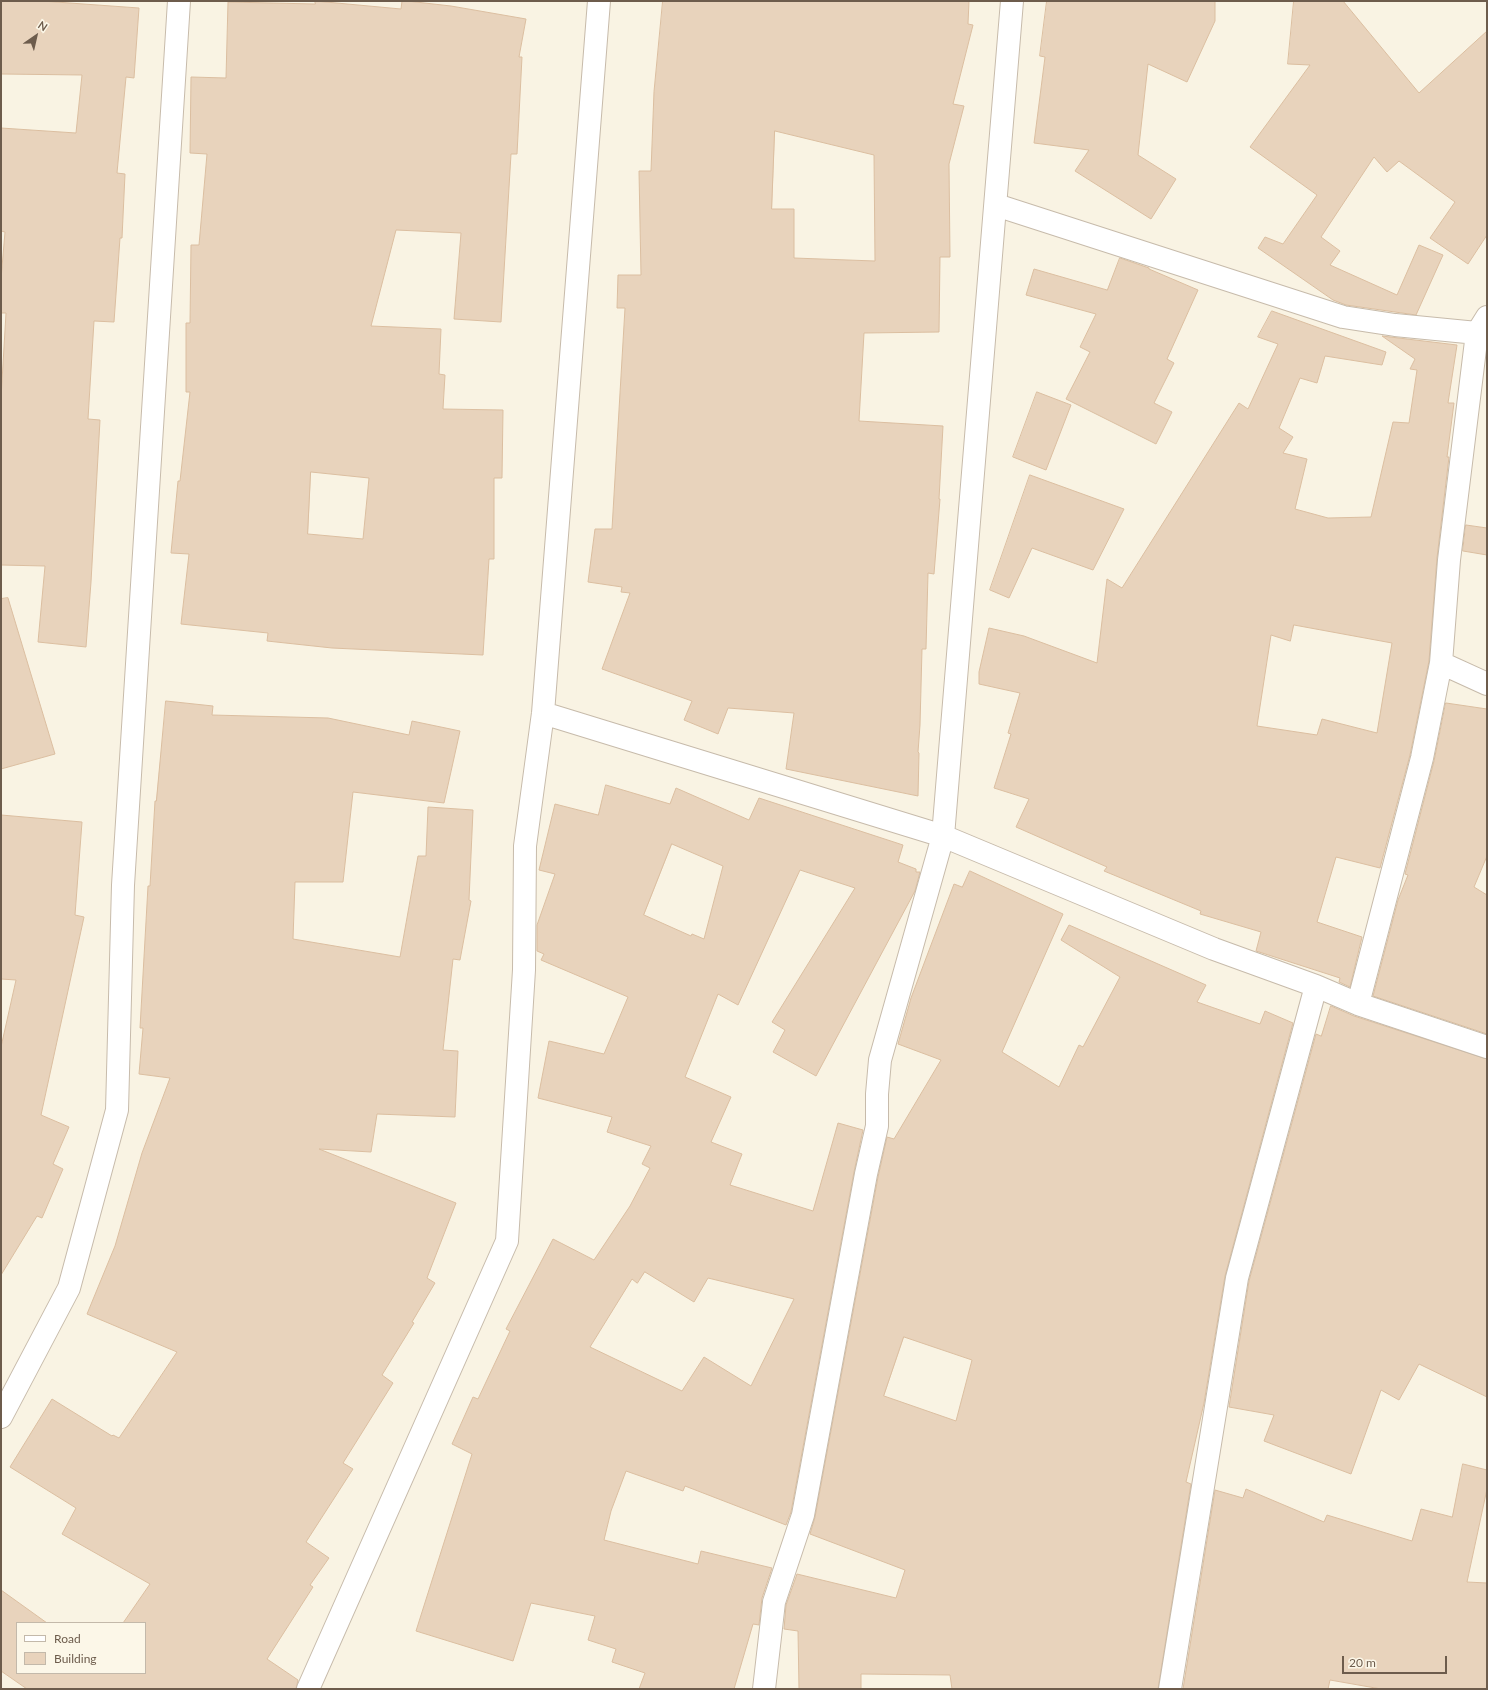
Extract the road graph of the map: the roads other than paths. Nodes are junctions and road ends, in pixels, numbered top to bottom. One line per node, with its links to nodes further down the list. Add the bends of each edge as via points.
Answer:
1 (179, 1): 13 (street, via 123,885 117,1110 69,1288)
2 (599, 1): 8 (street)
3 (1012, 1): 4 (street)
4 (996, 204): 5 (street, via 1343,317 1395,324); 9 (street)
5 (1482, 325): 6 (street, via 1449,560)
6 (1441, 663): 7 (street); 11 (street, via 1422,758)
7 (1487, 684)
8 (543, 713): 9 (street); 14 (street, via 525,846 524,970 506,1240)
9 (942, 836): 10 (street, via 1214,949); 15 (street, via 880,1060 877,1126 803,1515 774,1602)
10 (1316, 986): 11 (street); 16 (street, via 1237,1278)
11 (1358, 1004): 12 (street)
12 (1487, 1047)
13 (1, 1417)
14 (308, 1689)
15 (764, 1689)
16 (1170, 1689)

